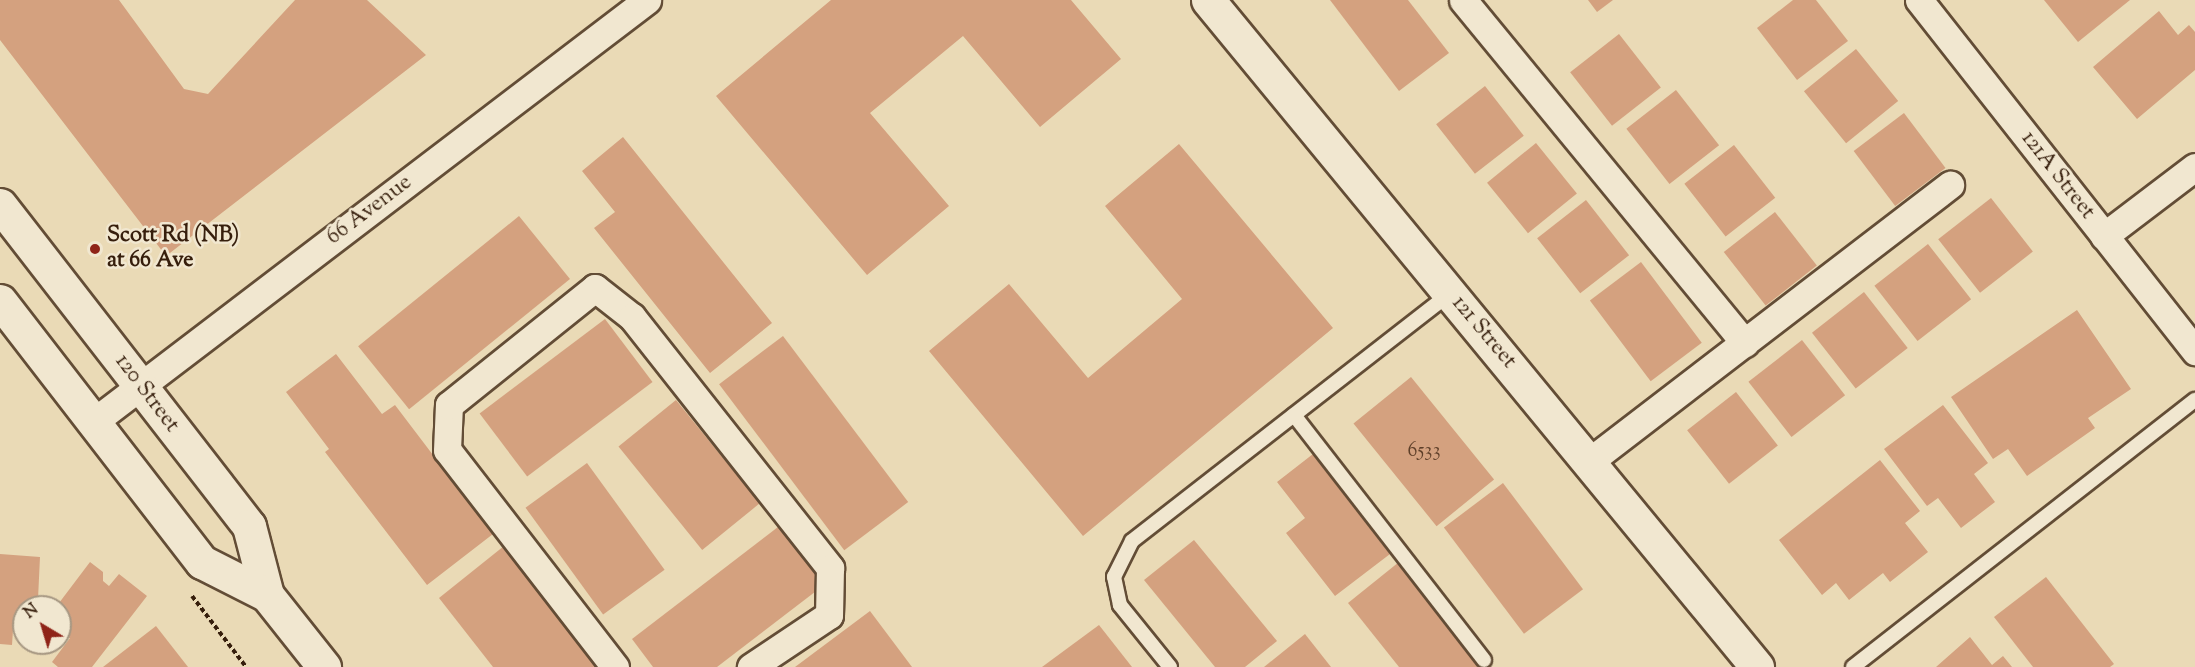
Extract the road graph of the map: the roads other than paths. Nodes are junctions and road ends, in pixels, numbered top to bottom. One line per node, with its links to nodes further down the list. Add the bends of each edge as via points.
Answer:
1 (647, 0): 13 (street, 66 Avenue)
2 (1208, 0): 9 (main road, 121 Street)
3 (1462, 0): 11 (street)
4 (1919, 0): 8 (street, 121A Street)
5 (2195, 167): 8 (street)
6 (1950, 184): 11 (street)
7 (0, 205): 13 (main road, 120 Street)
8 (2104, 236): 12 (street, 121A Street)
9 (1450, 293): 15 (lane); 17 (main road, 121 Street)
10 (0, 301): 16 (main road, 120 Street)
11 (1744, 343): 17 (street)
12 (2195, 351)
13 (140, 386): 16 (street, 66 Avenue); 18 (main road, 120 Street, via 249,526)
14 (2195, 400): 25 (lane)
15 (1294, 416): 19 (lane); 23 (lane, via 1132,541 1114,577 1120,605)
16 (92, 423): 18 (main road, 120 Street, via 201,562)
17 (1590, 461): 24 (main road, 121 Street)
18 (267, 595): 20 (main road, 120 Street)
19 (1484, 660)
20 (324, 667)
21 (615, 667): 22 (street, via 447,450 449,405 595,288 632,317 830,568 829,615)
22 (751, 667)
23 (1170, 667)
24 (1757, 667)
25 (1853, 667)

